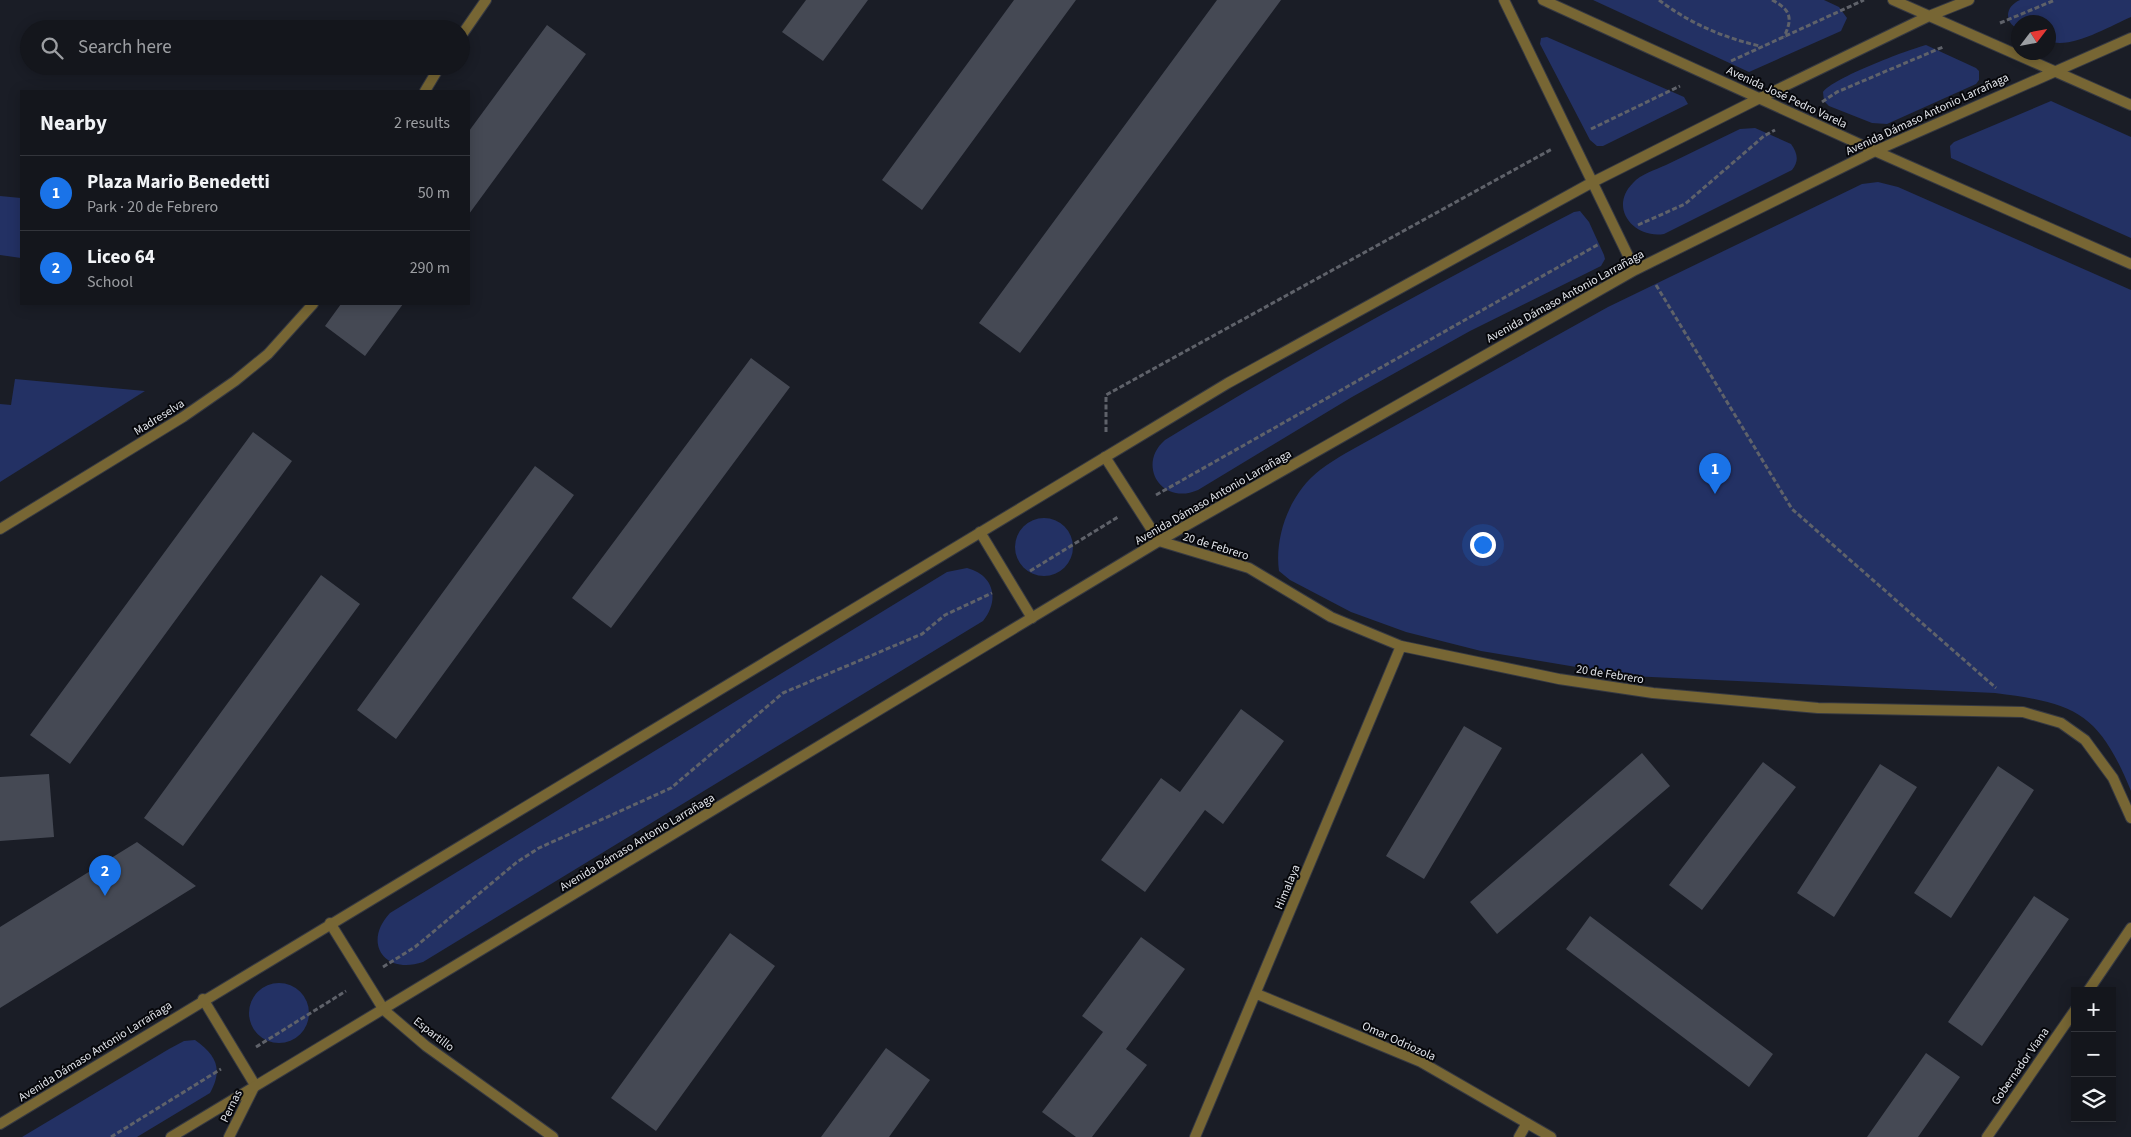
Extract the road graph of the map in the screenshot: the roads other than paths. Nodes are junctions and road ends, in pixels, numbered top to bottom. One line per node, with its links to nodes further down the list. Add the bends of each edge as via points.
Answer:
1 (486, 0): 7 (street)
2 (1504, 0): 15 (street)
3 (1543, 0): 12 (street, Avenida José Pedro Varela)
4 (1893, 0): 6 (street)
5 (1969, 0): 6 (street, Avenida Dámaso Antonio Larrañaga)
6 (1929, 16): 9 (street); 12 (street, Avenida Dámaso Antonio Larrañaga)
7 (470, 23)
8 (2131, 38): 9 (street, Avenida Dámaso Antonio Larrañaga)
9 (2054, 70): 13 (street); 14 (street, Avenida Dámaso Antonio Larrañaga)
10 (434, 75): 11 (street)
11 (425, 90)
12 (1760, 98): 14 (street, Avenida José Pedro Varela); 15 (street, Avenida Dámaso Antonio Larrañaga)
13 (2131, 105)
14 (1875, 151): 16 (street, Avenida José Pedro Varela); 17 (street, Avenida Dámaso Antonio Larrañaga)
15 (1591, 183): 17 (street, via 1617,234); 19 (street, Avenida Dámaso Antonio Larrañaga, via 1228,383)
16 (2131, 264)
17 (1640, 267): 22 (street, Avenida Dámaso Antonio Larrañaga)
18 (312, 305): 20 (street, Madreselva, via 268,354 235,381 183,417)
19 (1105, 457): 21 (street, Avenida Dámaso Antonio Larrañaga); 22 (street)
20 (0, 529)
21 (980, 532): 23 (street); 26 (street, Avenida Dámaso Antonio Larrañaga)
22 (1159, 542): 23 (street, Avenida Dámaso Antonio Larrañaga); 24 (street, 20 de Febrero, via 1249,568 1331,617)
23 (1032, 618): 31 (street, Avenida Dámaso Antonio Larrañaga)
24 (1401, 646): 25 (street, 20 de Febrero, via 1559,679 1653,693 1818,708 2024,712 2061,723 2085,740 2113,778); 29 (street, Himalaya)
25 (2131, 818)
26 (330, 923): 30 (street, Avenida Dámaso Antonio Larrañaga); 31 (street, Espartillo)
27 (2131, 928): 28 (street)
28 (2091, 987)
29 (1257, 994): 34 (street, Omar Odriozola, via 1421,1062); 39 (street, Himalaya)
30 (203, 999): 33 (street); 35 (street, Avenida Dámaso Antonio Larrañaga)
31 (384, 1010): 33 (street, Avenida Dámaso Antonio Larrañaga); 38 (street, Espartillo, via 426,1046)
32 (2071, 1016): 42 (street, Gobernador Viana)
33 (255, 1086): 36 (street, Avenida Dámaso Antonio Larrañaga); 37 (street, Pernas)
34 (1527, 1123): 40 (street); 41 (street, Omar Odriozola)
35 (0, 1124)
36 (171, 1137)
37 (229, 1137)
38 (553, 1137)
39 (1195, 1137)
40 (1519, 1137)
41 (1551, 1137)
42 (1987, 1137)

